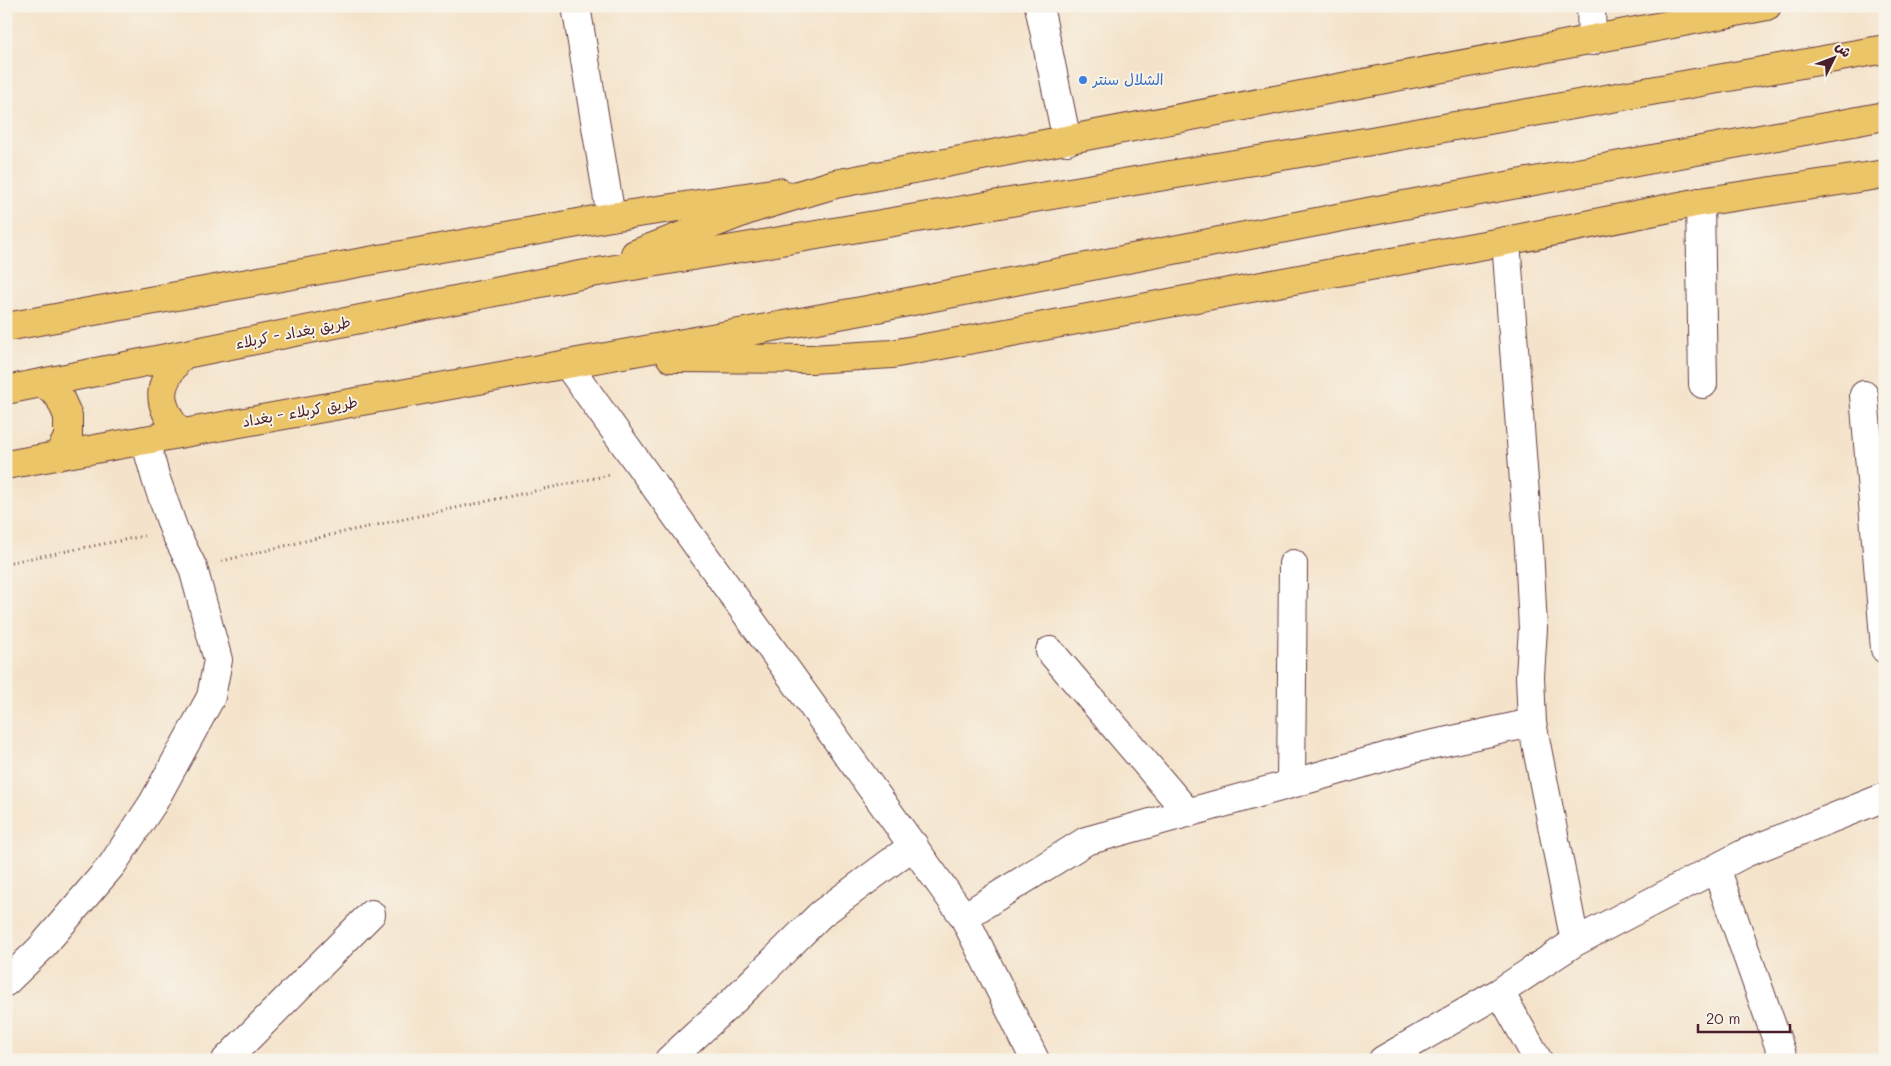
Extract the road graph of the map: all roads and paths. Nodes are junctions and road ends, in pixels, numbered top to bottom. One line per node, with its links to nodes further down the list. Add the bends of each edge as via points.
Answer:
1 (576, 6): 12 (street)
2 (1039, 6): 8 (street)
3 (1591, 6): 5 (street)
4 (1767, 6): 5 (main road)
5 (1592, 40): 8 (main road)
6 (1885, 49): 14 (main road, via 1371,141)
7 (1885, 116): 17 (main road)
8 (1066, 141): 10 (main road)
9 (1885, 174): 11 (main road)
10 (835, 184): 12 (main road); 14 (main road, via 751,209)
11 (1700, 202): 13 (main road); 20 (street)
12 (611, 217): 15 (main road)
13 (1506, 241): 17 (main road, via 892,354 812,359); 34 (street, via 1529,548 1533,628)
14 (580, 275): 16 (main road, طريق بغداد - كربلاء)
15 (6, 327)
16 (182, 356): 19 (main road, طريق بغداد - كربلاء); 23 (main road, via 168,373 162,394 166,416)
17 (594, 359): 18 (main road, طريق كربلاء - بغداد)
18 (567, 364): 23 (main road, طريق كربلاء - بغداد); 27 (street)
19 (43, 383): 21 (main road, طريق بغداد - كربلاء); 25 (main road, via 59,396 68,416 68,437)
20 (1703, 384)
21 (6, 390)
22 (1864, 396): 32 (street)
23 (180, 434): 24 (main road, طريق كربلاء - بغداد)
24 (145, 440): 25 (main road, طريق كربلاء - بغداد); 28 (street)
25 (58, 456): 26 (main road, طريق كربلاء - بغداد)
26 (6, 466)
27 (642, 468): 31 (path); 38 (street)
28 (174, 530): 29 (path); 31 (street)
29 (6, 563)
30 (1293, 564): 35 (street)
31 (193, 568): 43 (street, via 218,660 212,697 153,804 112,865 40,949)
32 (1885, 649)
33 (1050, 652): 37 (street)
34 (1532, 723): 35 (street, via 1416,748); 42 (street)
35 (1292, 784): 37 (street)
36 (1885, 797): 39 (street, via 1745,853)
37 (1188, 813): 41 (street, via 1086,841)
38 (914, 845): 41 (street); 46 (street, via 821,914)
39 (1716, 868): 42 (street); 50 (street)
40 (371, 914): 45 (street)
41 (964, 917): 47 (street)
42 (1575, 942): 44 (street)
43 (6, 982)
44 (1500, 992): 48 (street); 49 (street)
45 (226, 1060)
46 (669, 1060)
47 (1035, 1060)
48 (1383, 1060)
49 (1538, 1060)
50 (1784, 1060)

